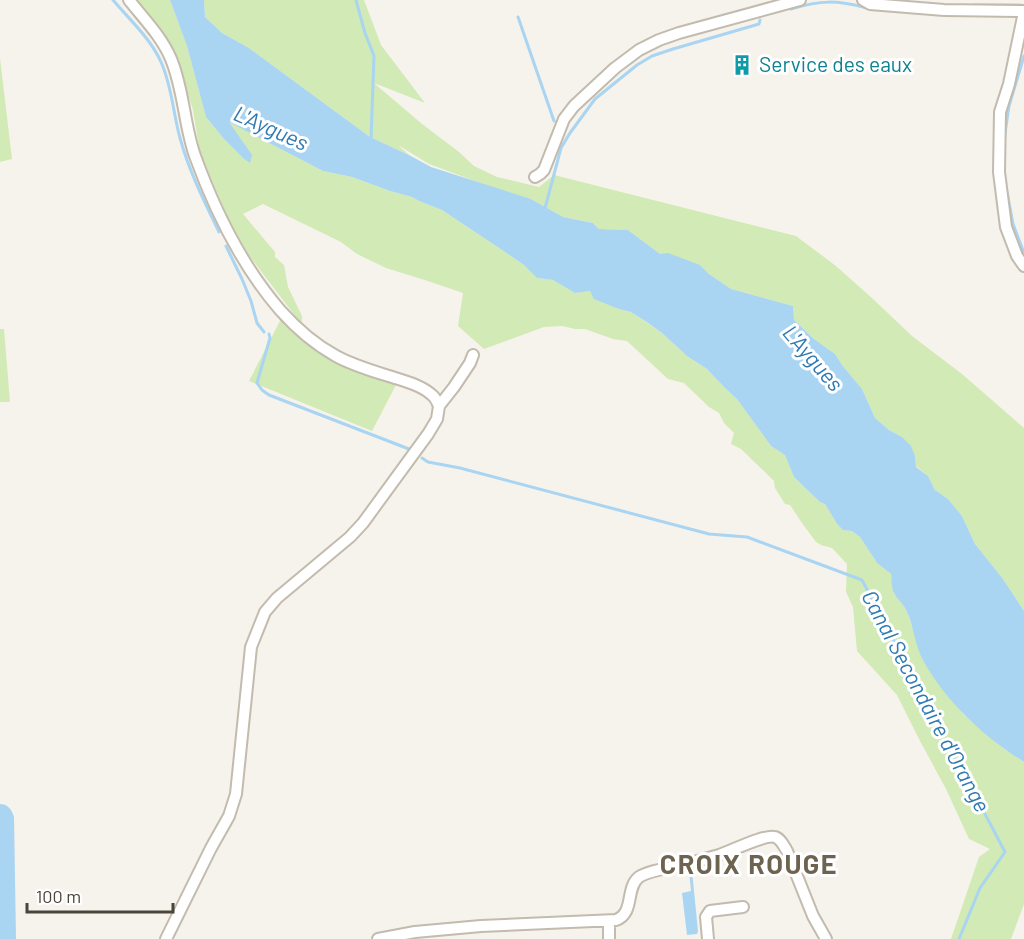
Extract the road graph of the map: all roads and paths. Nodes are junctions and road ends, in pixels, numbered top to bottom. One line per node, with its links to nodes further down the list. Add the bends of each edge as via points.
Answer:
1 (129, 0): 8 (street, via 161,40 170,58 195,154 213,200 260,286 316,344 338,358 415,385 432,395)
2 (800, 0): 5 (street, via 679,33 639,50 574,105 564,119 544,170)
3 (863, 0): 4 (street, via 870,4 944,10)
4 (1024, 11): 6 (street, via 1000,112 999,172 1006,227)
5 (535, 177)
6 (1024, 266)
7 (473, 355): 8 (street)
8 (439, 406): 11 (street, via 428,434 363,523 265,612 251,647 236,794 229,816)
9 (743, 907): 14 (street, via 710,911 706,917)
10 (609, 921): 12 (street, via 415,932); 13 (street); 15 (street, via 624,915 639,878 763,837 777,837)
11 (166, 939)
12 (378, 939)
13 (609, 939)
14 (708, 939)
15 (826, 939)

